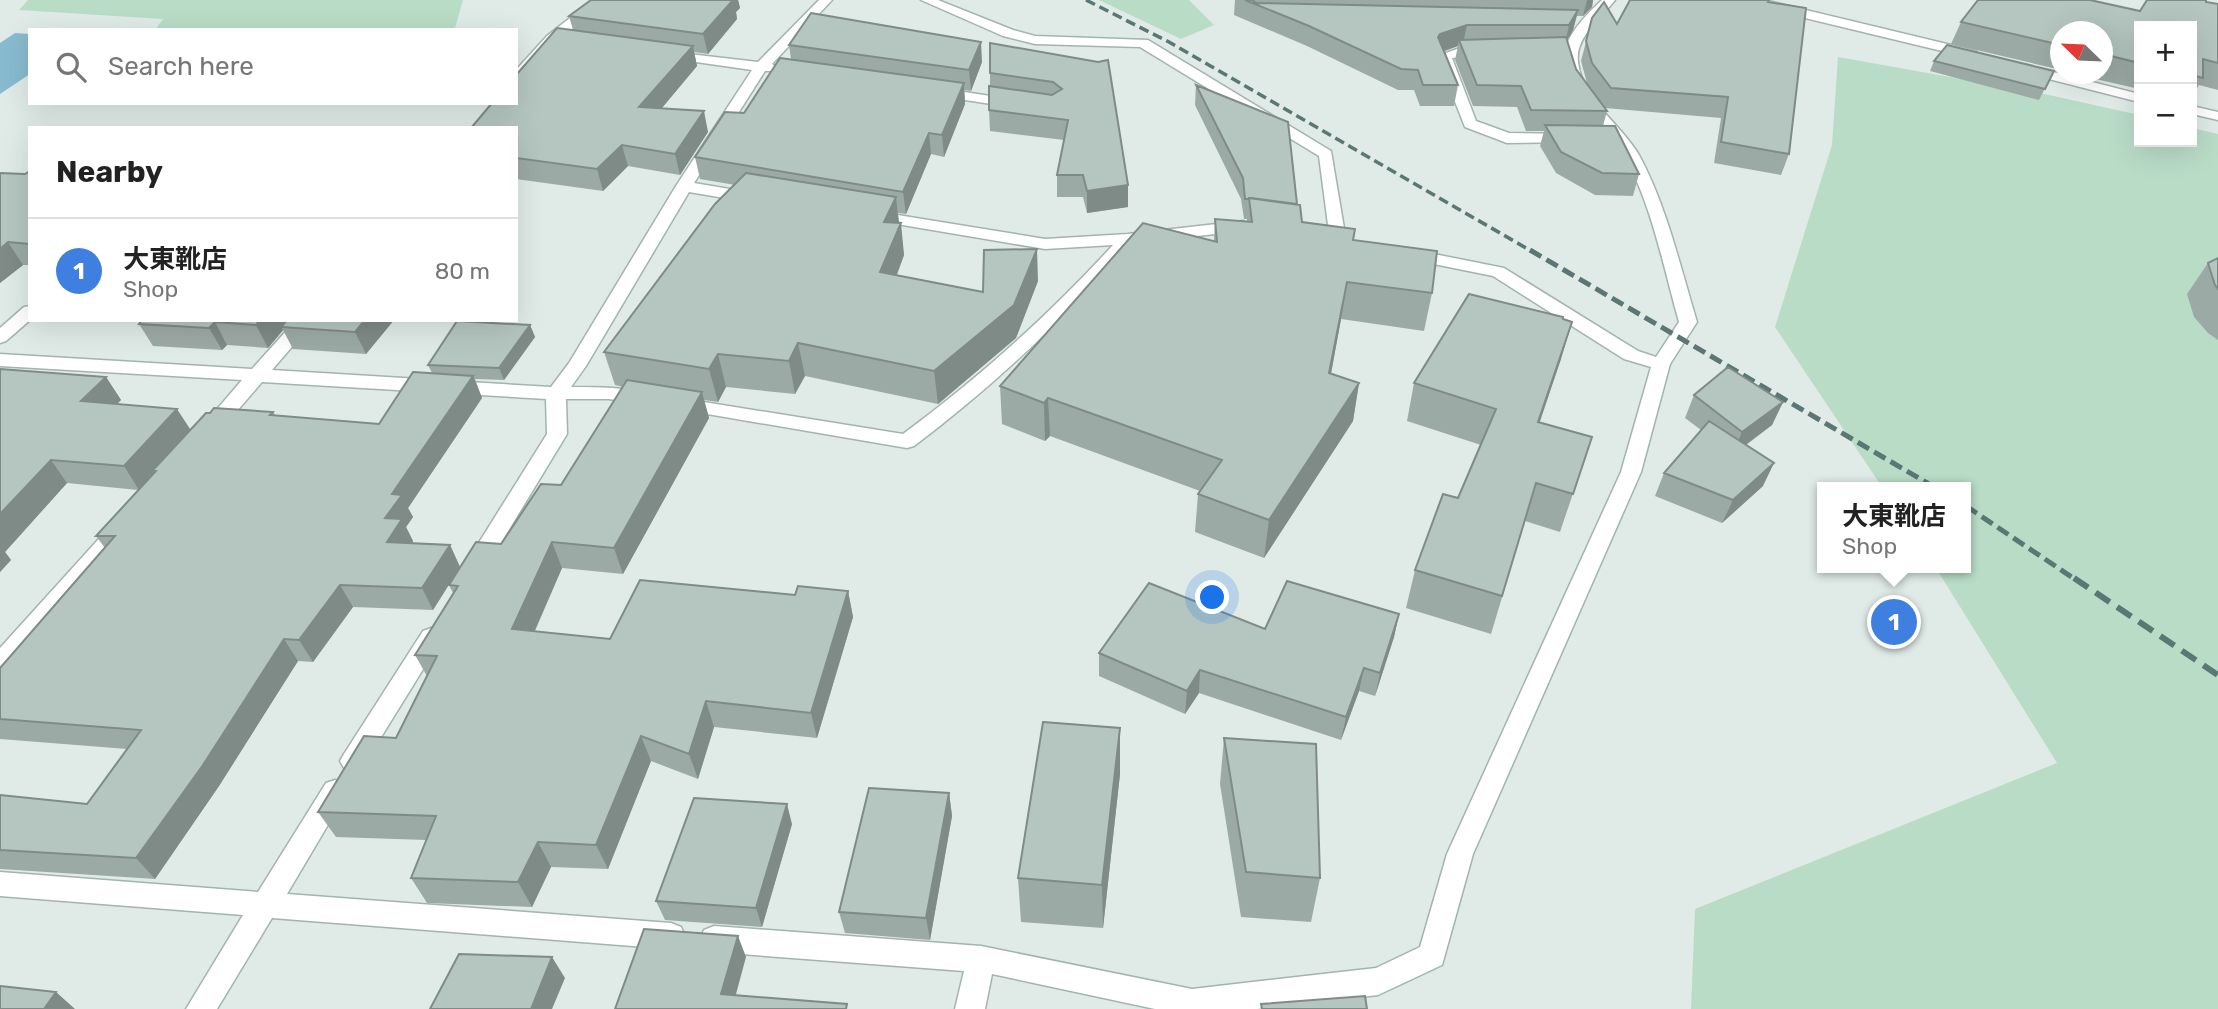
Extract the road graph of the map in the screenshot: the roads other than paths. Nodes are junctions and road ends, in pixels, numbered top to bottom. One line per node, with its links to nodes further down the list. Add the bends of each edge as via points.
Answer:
1 (601, 0): 6 (street)
2 (826, 0): 12 (street)
3 (927, 0): 26 (street, via 1035,40 1143,43 1326,155)
4 (1609, 0): 32 (street, via 1579,23 1567,51 1578,86 1613,140 1630,153 1652,203 1688,322)
5 (1748, 0): 10 (street)
6 (552, 39): 7 (street); 14 (street)
7 (578, 42)
8 (1504, 51): 20 (street, via 1444,56 1470,124 1507,138)
9 (656, 53): 12 (street)
10 (1990, 60)
11 (2017, 66): 16 (street)
12 (761, 67): 13 (street); 21 (street)
13 (786, 70)
14 (518, 77)
15 (923, 90): 17 (street)
16 (2134, 97)
17 (1027, 105)
18 (2197, 111): 19 (street)
19 (2218, 116)
20 (1582, 140)
21 (684, 186): 22 (street); 34 (street, via 577,366)
22 (778, 201)
23 (858, 214): 25 (street, via 1045,244)
24 (1261, 228): 25 (street)
25 (1128, 239): 34 (street, via 1072,299 971,393 907,441 609,393)
26 (1338, 240)
27 (1392, 251): 32 (street, via 1499,272 1632,355)
28 (28, 313): 30 (street)
29 (304, 322): 33 (street)
30 (0, 337)
31 (0, 360): 33 (street)
32 (1661, 364): 42 (street, via 1631,471 1460,854 1432,956 1378,981 1192,1003)
33 (256, 377): 34 (street); 35 (street)
34 (556, 393): 37 (street, via 557,434)
35 (192, 449)
36 (137, 510): 39 (street)
37 (461, 587)
38 (439, 623): 41 (street)
39 (0, 664)
40 (0, 884): 41 (street)
41 (263, 906): 42 (street); 43 (street)
42 (981, 959): 44 (street)
43 (201, 1009)
44 (970, 1009)

